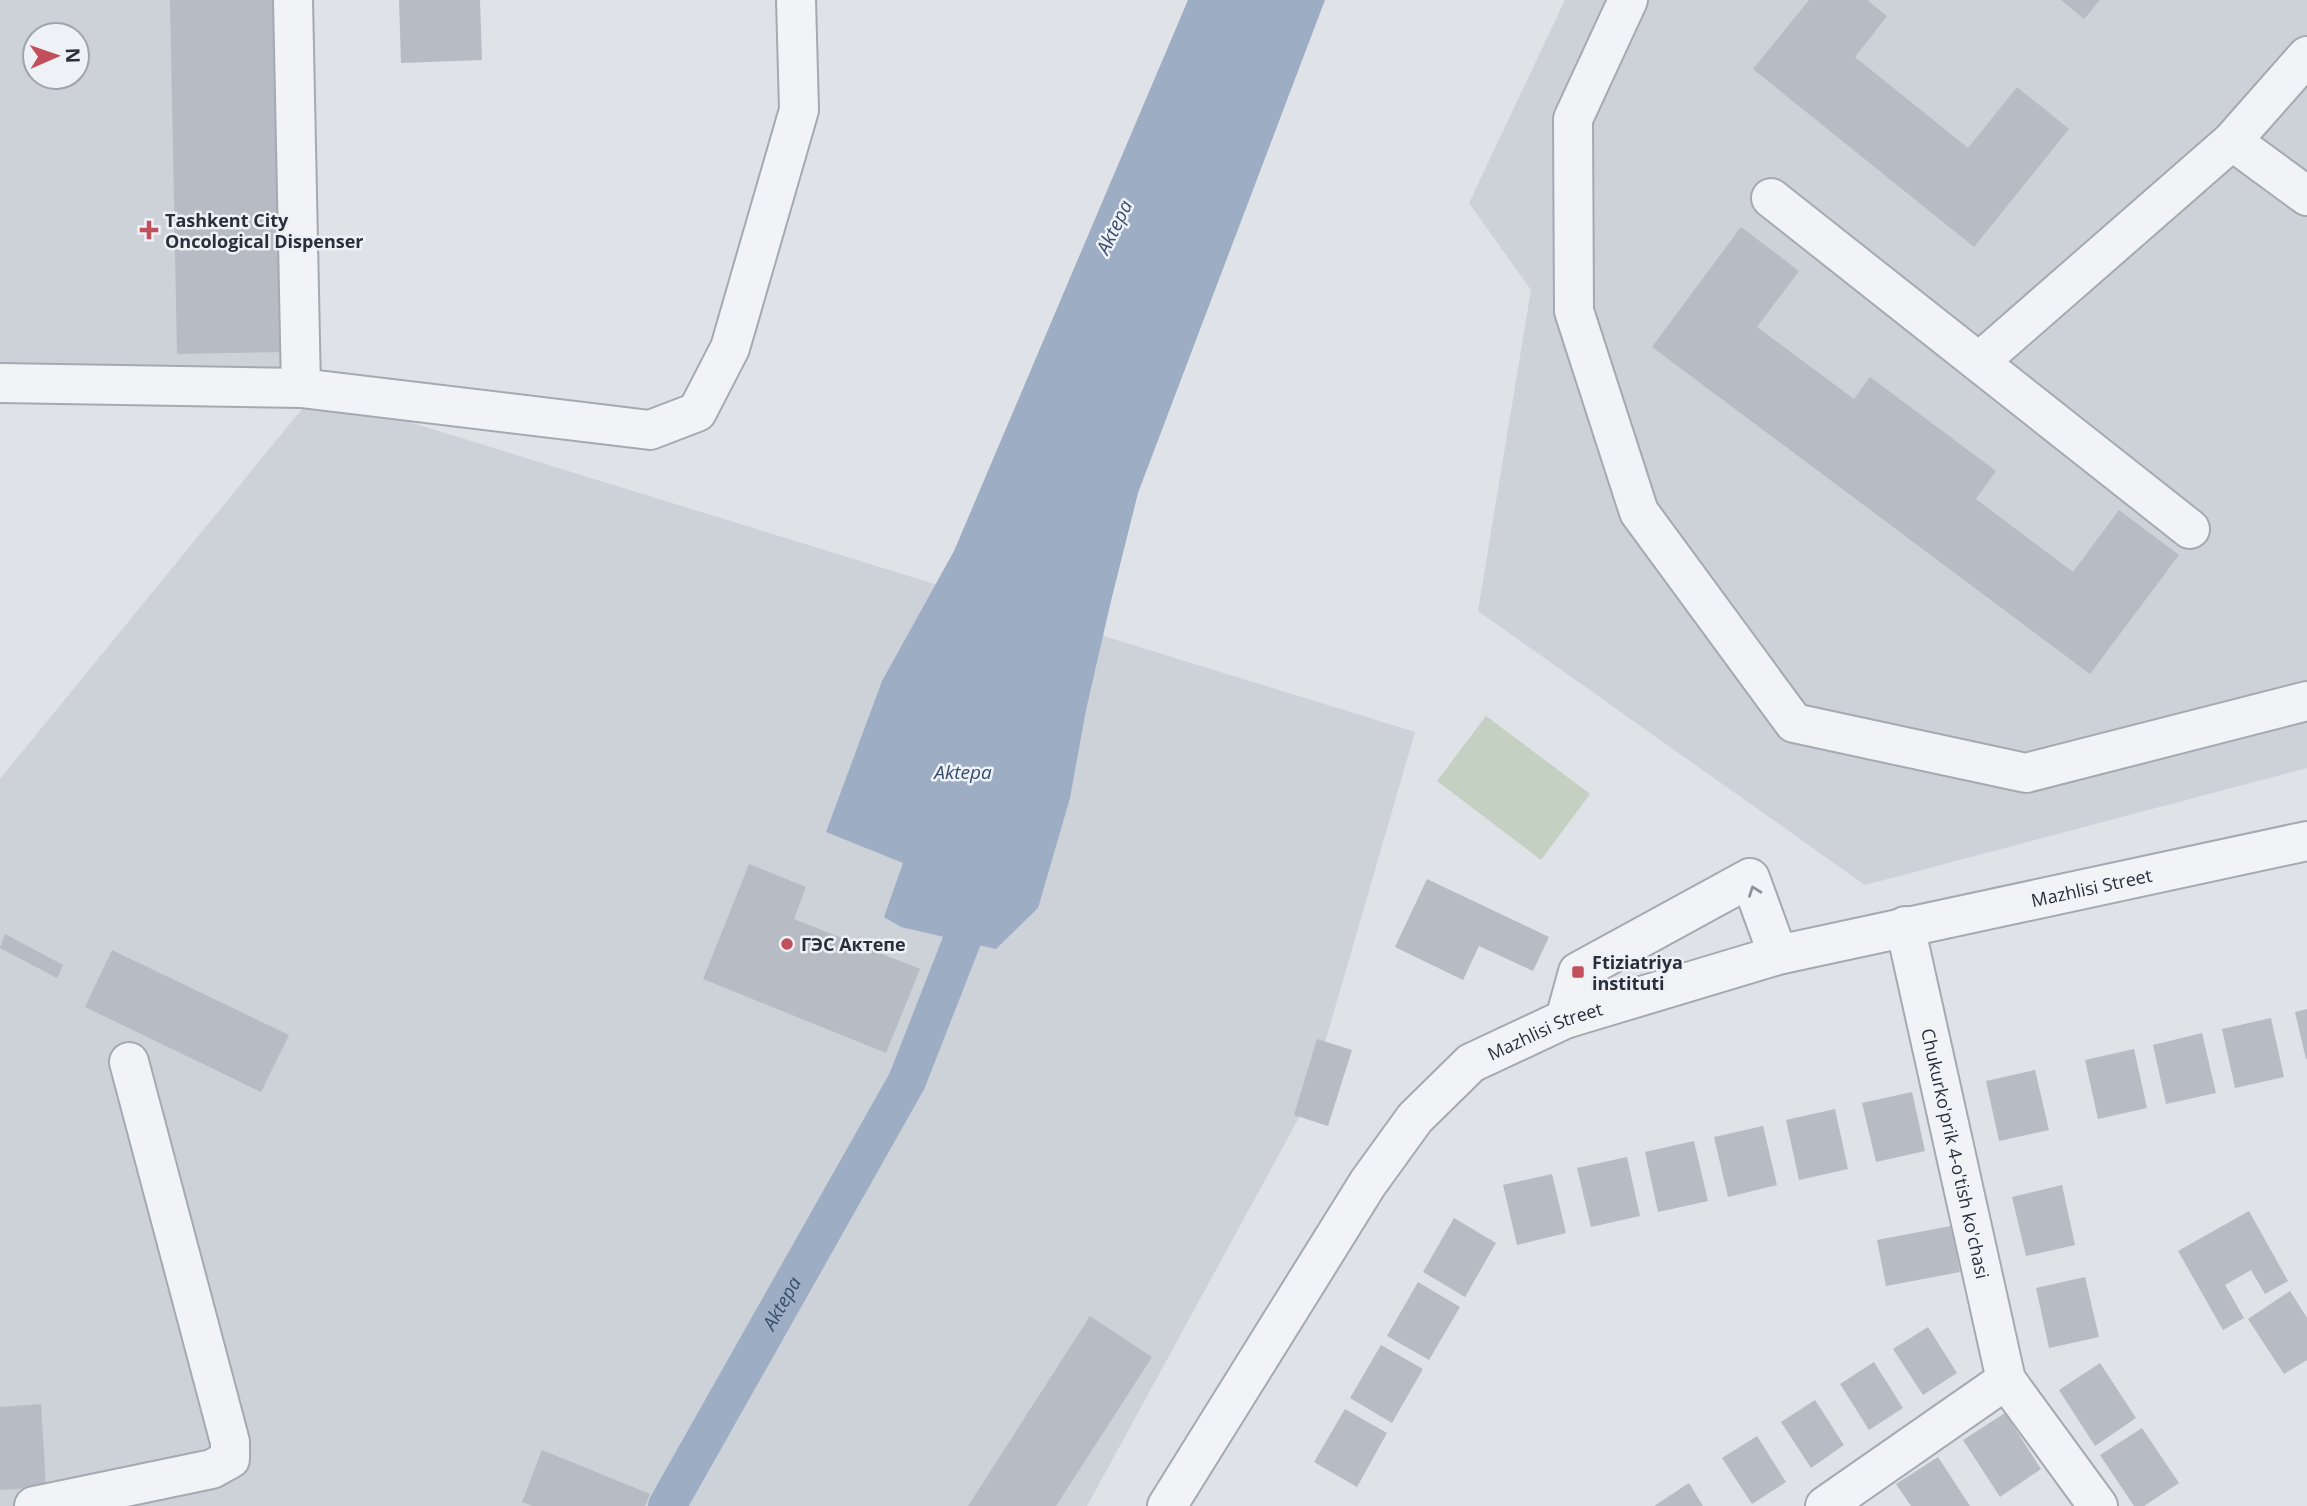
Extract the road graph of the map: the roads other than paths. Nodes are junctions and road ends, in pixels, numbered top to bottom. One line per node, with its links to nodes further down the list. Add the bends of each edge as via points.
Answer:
1 (293, 0): 10 (street)
2 (796, 0): 10 (street, via 799,110 730,348 697,412 650,430)
3 (1628, 0): 12 (street, via 1573,119 1574,311 1639,512 1794,723 2026,773)
4 (2307, 56): 5 (street)
5 (2232, 141): 6 (street); 8 (street)
6 (2307, 196)
7 (1771, 198): 8 (street)
8 (1979, 362): 11 (street)
9 (0, 383): 10 (street)
10 (301, 388)
11 (2190, 529)
12 (2307, 701)
13 (2307, 841): 14 (street, Mazhlisi Street)
14 (1905, 926): 15 (street, Mazhlisi Street); 18 (street, Chukurko'prik 4-o'tish ko'chasi)
15 (1778, 955): 16 (street, Mazhlisi Street); 16 (street, one-way to 16, via 1749,878 1578,972)
16 (1564, 1019): 20 (street, Mazhlisi Street, via 1471,1063 1415,1118 1368,1183)
17 (129, 1062): 19 (street, via 226,1429 230,1459 212,1469)
18 (2006, 1380): 21 (street); 22 (street, Chukurko'prik 4-o'tish ko'chasi)
19 (34, 1506)
20 (1167, 1506)
21 (1825, 1506)
22 (2098, 1506)

